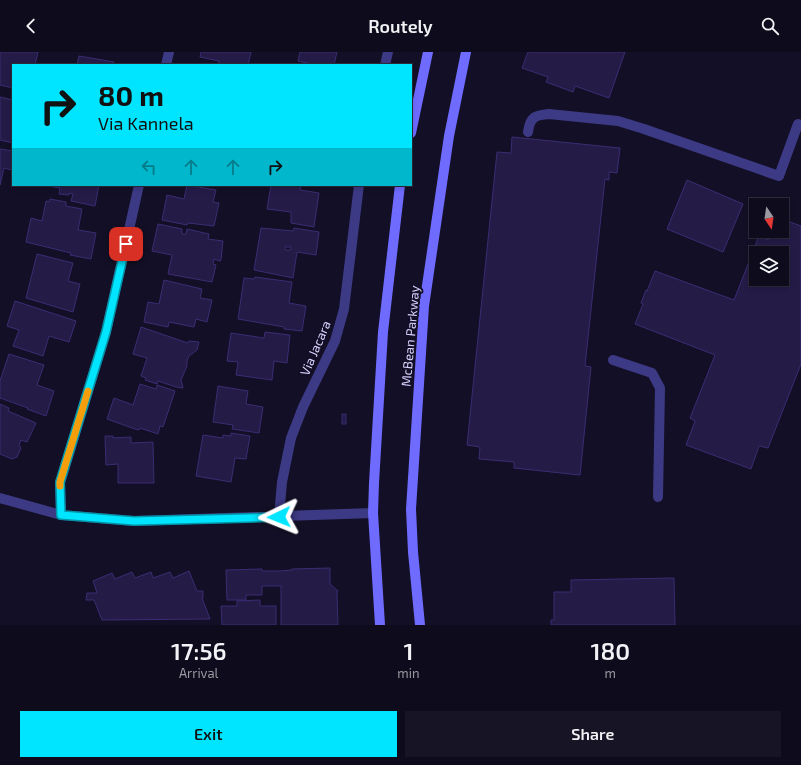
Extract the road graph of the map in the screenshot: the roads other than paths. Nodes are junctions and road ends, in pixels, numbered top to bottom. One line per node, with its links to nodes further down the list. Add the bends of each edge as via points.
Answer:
1 (169, 52): 5 (street)
2 (388, 52): 6 (street)
3 (428, 52): 8 (main road)
4 (466, 52): 20 (main road, McBean Parkway, via 449,136 424,306 411,509)
5 (166, 64)
6 (385, 64)
7 (798, 124): 9 (street, via 779,176 618,121 539,115 532,118)
8 (412, 128)
9 (528, 132)
10 (139, 186): 17 (street, via 106,332 60,482)
11 (359, 186): 18 (street, Via Jacara, via 344,309 335,341 291,438 282,482)
12 (400, 186): 16 (main road, McBean Parkway, via 383,332)
13 (613, 360): 14 (street, via 652,373 660,388)
14 (658, 497)
15 (0, 498): 17 (street)
16 (373, 513): 18 (street); 19 (main road, McBean Parkway)
17 (61, 515): 18 (street, via 134,521)
18 (279, 517)
19 (380, 625)
20 (420, 625)

